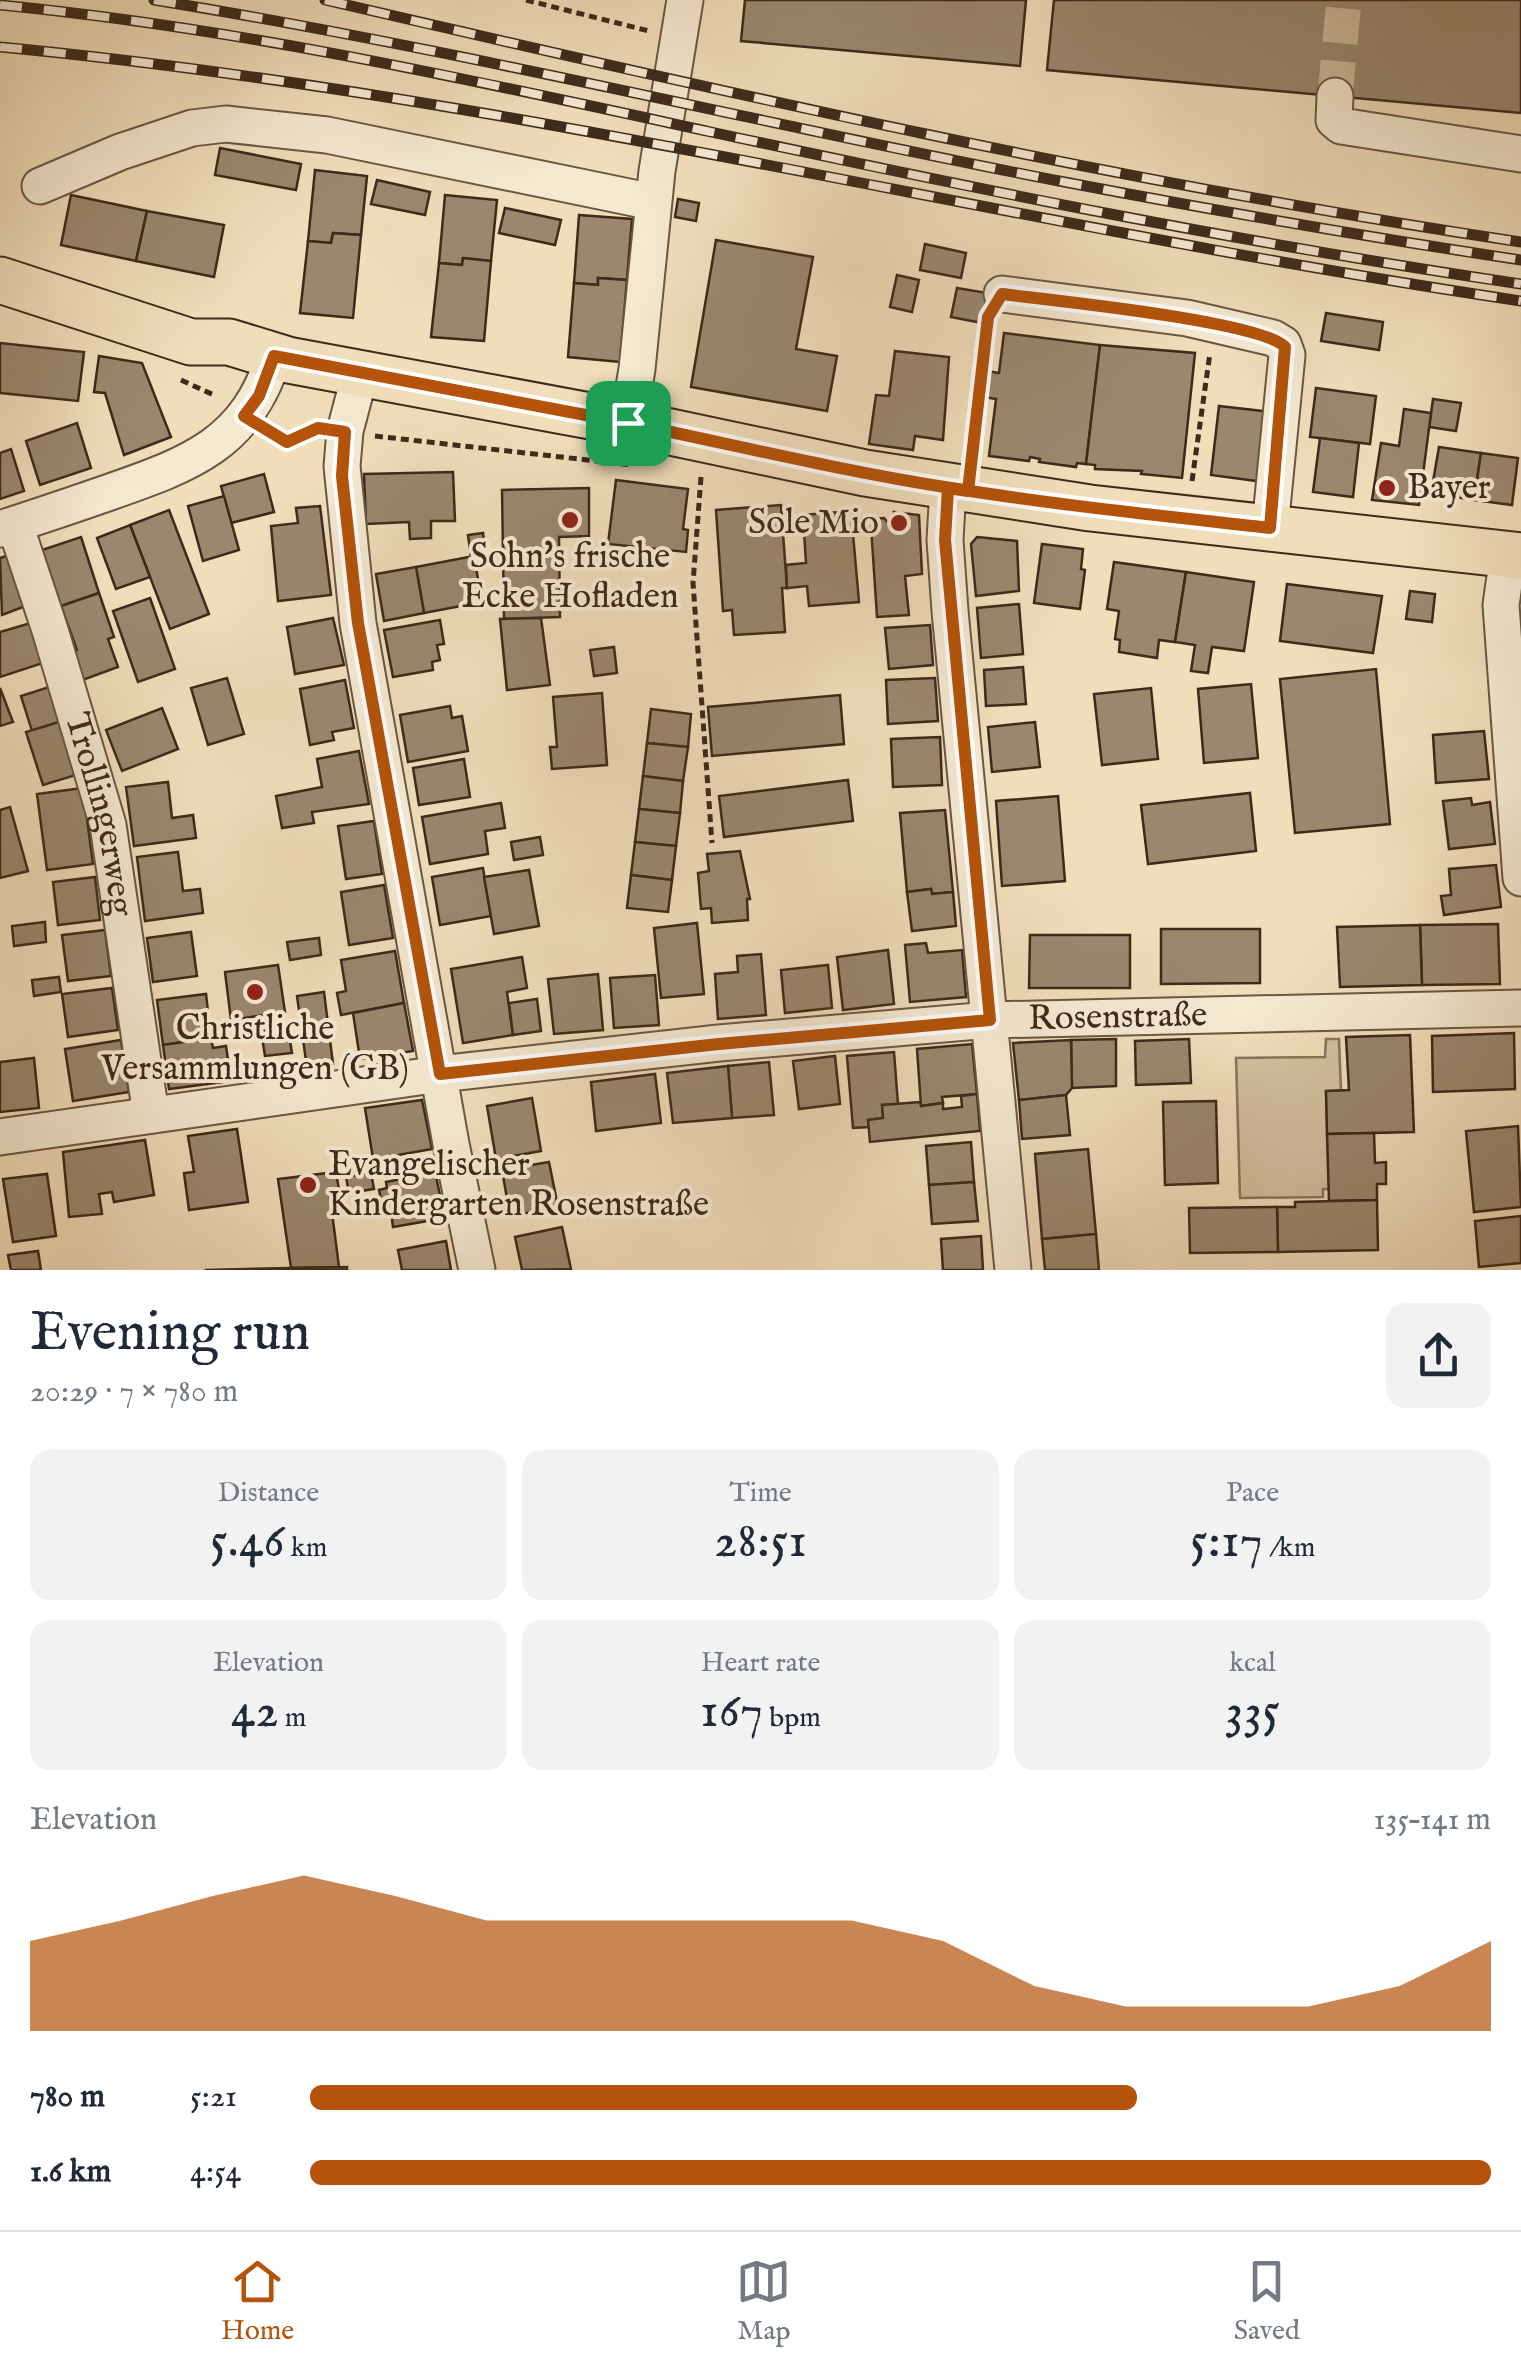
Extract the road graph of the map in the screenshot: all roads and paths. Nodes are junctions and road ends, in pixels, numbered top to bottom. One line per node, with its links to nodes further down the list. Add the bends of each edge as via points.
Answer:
1 (526, 0): 3 (path)
2 (684, 0): 3 (street)
3 (680, 39): 7 (street)
4 (1335, 96): 5 (street, via 1334,120 1341,126)
5 (1521, 154)
6 (40, 186): 7 (street, via 192,128 226,124 327,135)
7 (653, 202): 16 (street)
8 (0, 254): 12 (main road, via 194,316)
9 (0, 280): 12 (main road, via 191,342)
10 (1002, 294): 11 (street); 20 (path, via 988,317)
11 (1214, 324): 21 (path); 23 (street, via 1273,338 1286,350)
12 (230, 342): 13 (main road)
13 (274, 356): 14 (main road); 15 (street)
14 (360, 374): 16 (main road); 17 (street)
15 (244, 416): 17 (path, via 287,442 318,428); 22 (street, via 197,458)
16 (628, 423): 20 (main road)
17 (345, 432): 18 (path); 29 (street, via 342,476 358,623)
18 (640, 466)
19 (691, 474): 25 (path, via 702,476 693,583)
20 (958, 489): 21 (main road); 28 (street, via 945,540)
21 (1186, 518): 23 (main road)
22 (7, 527): 30 (street, Trollingerweg, via 50,630 108,825)
23 (1270, 528): 24 (main road)
24 (1514, 556): 26 (street, via 1501,612)
25 (712, 843)
26 (1521, 878)
27 (1521, 1008): 28 (street, Rosenstraße)
28 (990, 1020): 29 (street, Rosenstraße); 33 (street)
29 (440, 1074): 30 (street, Rosenstraße); 32 (street)
30 (151, 1116): 31 (street, Rosenstraße)
31 (0, 1137)
32 (477, 1270)
33 (1013, 1270)

